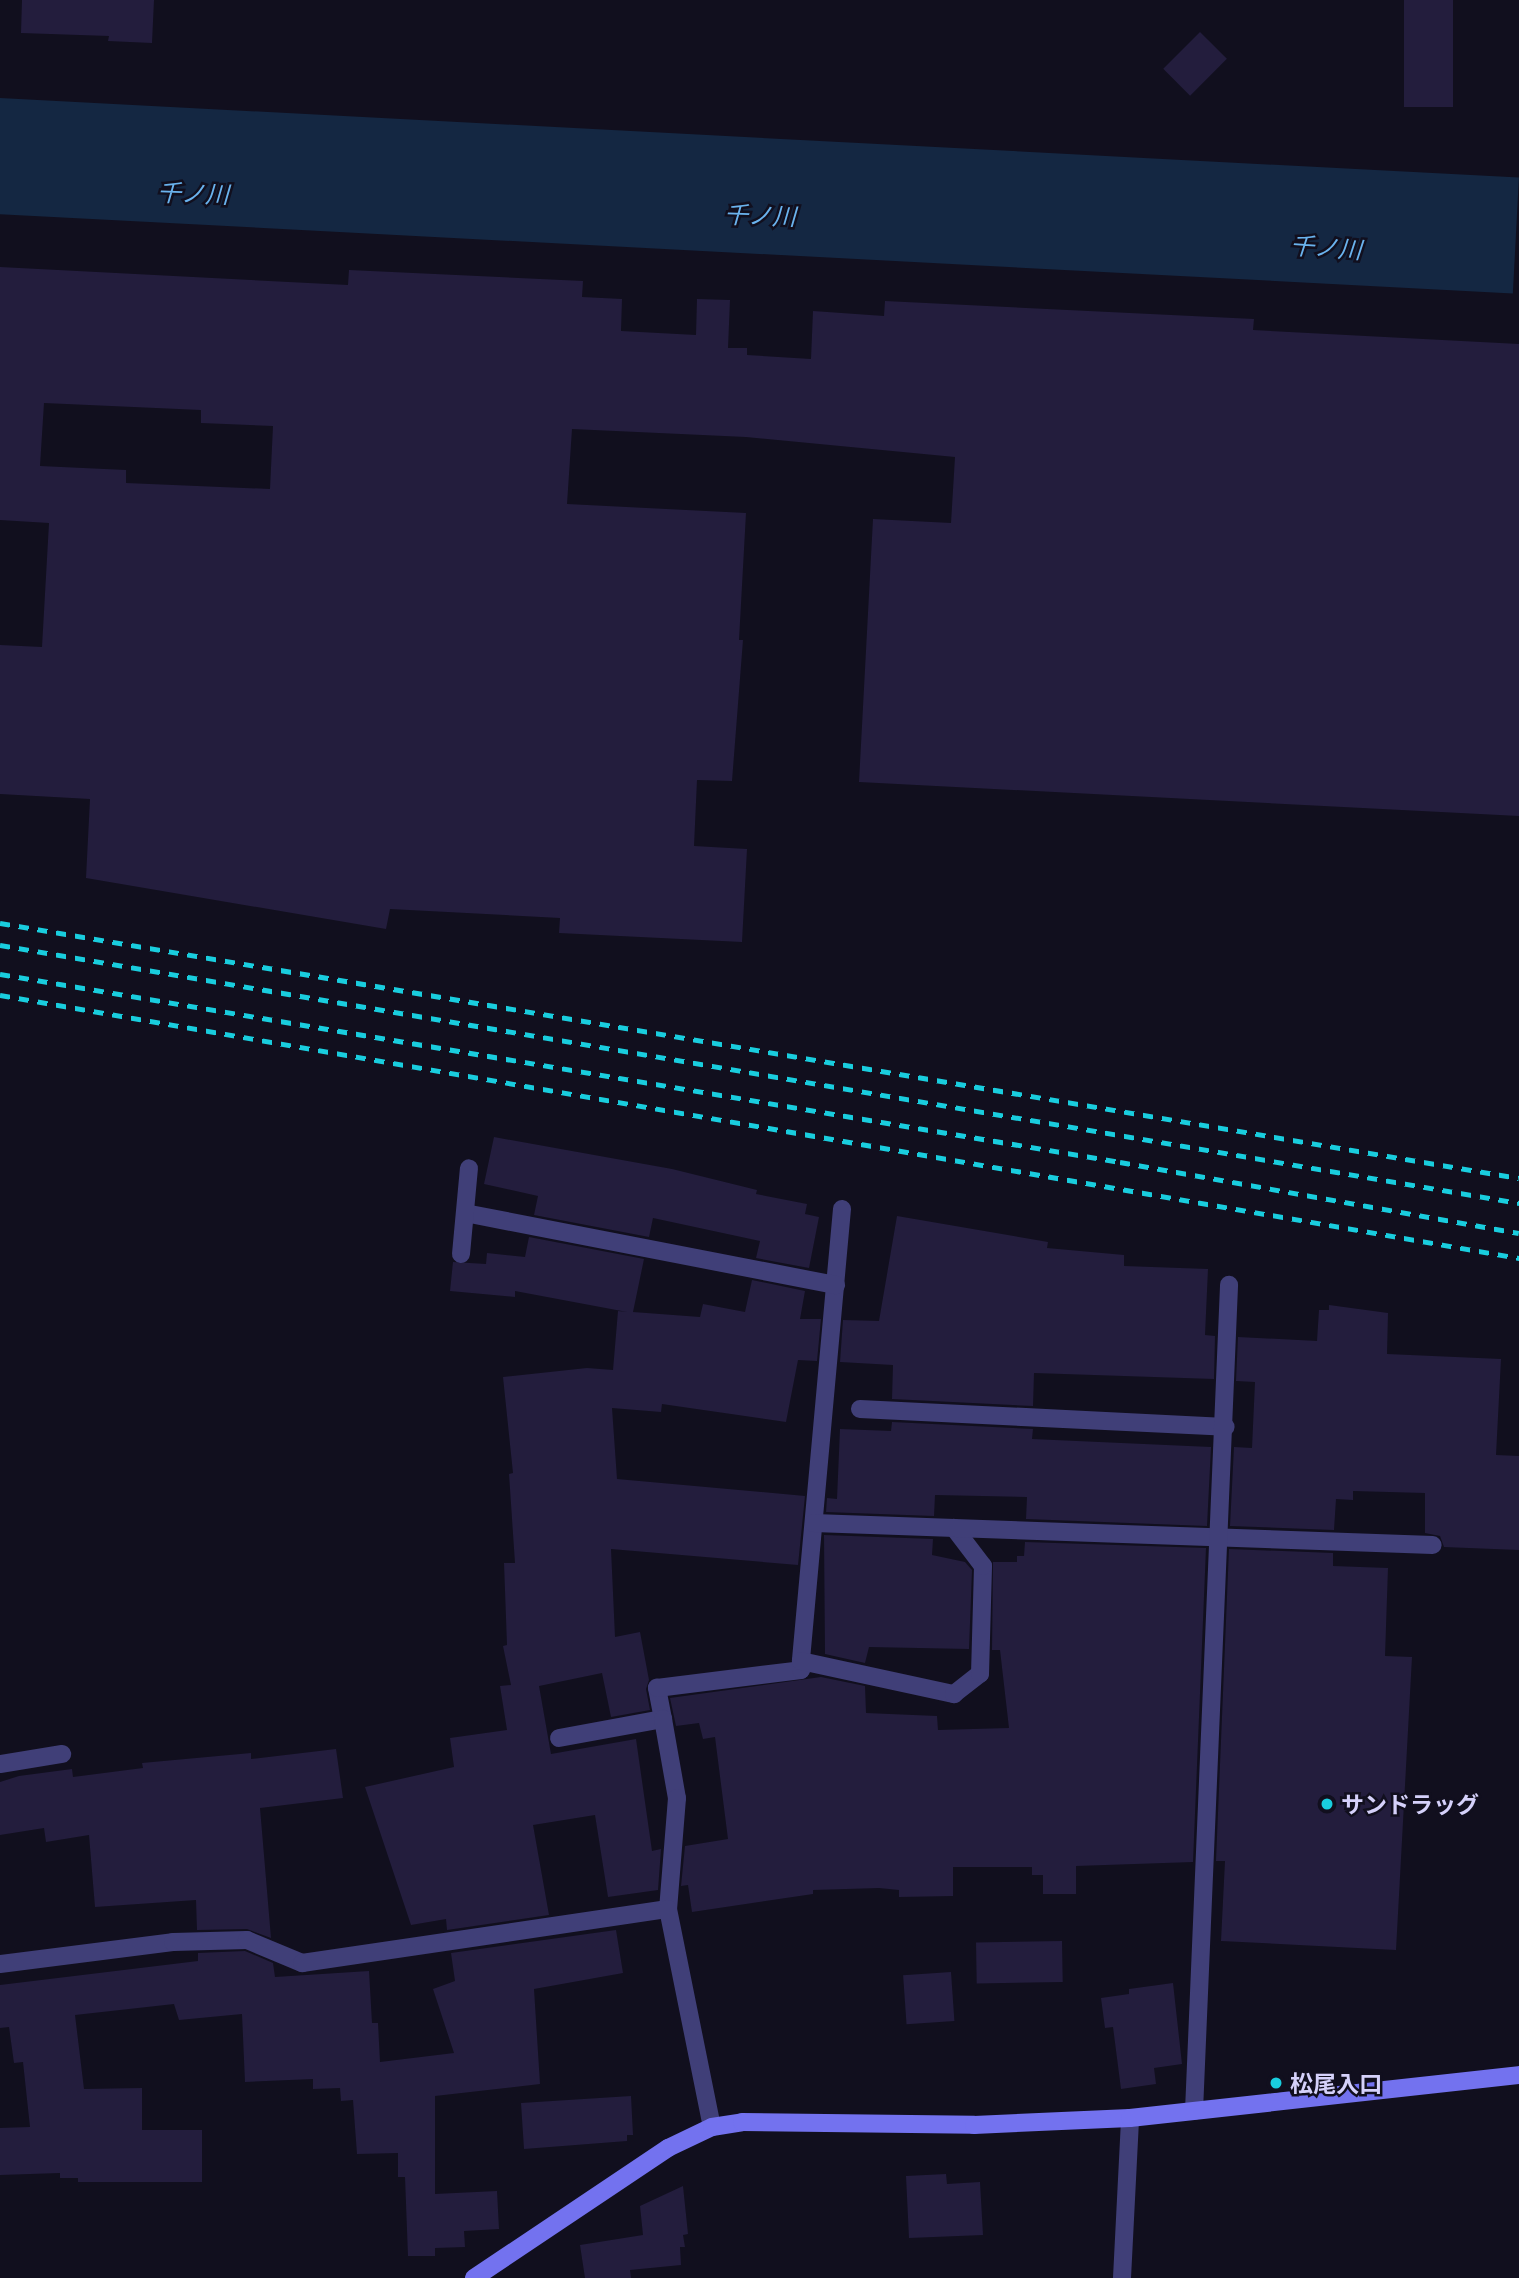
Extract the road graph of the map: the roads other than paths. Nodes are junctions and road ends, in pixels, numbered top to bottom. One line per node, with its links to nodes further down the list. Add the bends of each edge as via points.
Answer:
1 (470, 1168): 3 (street)
2 (842, 1209): 5 (street)
3 (465, 1213): 4 (street); 5 (street)
4 (461, 1254)
5 (836, 1285): 9 (street)
6 (1229, 1285): 8 (street)
7 (860, 1409): 8 (street)
8 (1226, 1427): 11 (street)
9 (814, 1523): 10 (street); 13 (street)
10 (954, 1528): 11 (street); 13 (street, via 984,1566 980,1674 954,1694)
11 (1222, 1539): 12 (street); 21 (street)
12 (1433, 1545)
13 (802, 1661): 14 (street, via 801,1670 657,1688)
14 (663, 1719): 15 (street); 18 (street, via 677,1798 669,1851)
15 (559, 1738)
16 (62, 1754): 17 (street)
17 (0, 1764)
18 (668, 1909): 19 (street, via 302,1963 247,1940 173,1942); 23 (street)
19 (0, 1964)
20 (1519, 2075): 21 (street)
21 (1194, 2111): 22 (street)
22 (1130, 2118): 23 (street, via 974,2125 742,2122); 25 (street)
23 (712, 2127): 24 (street, via 668,2148)
24 (474, 2278)
25 (1122, 2278)

